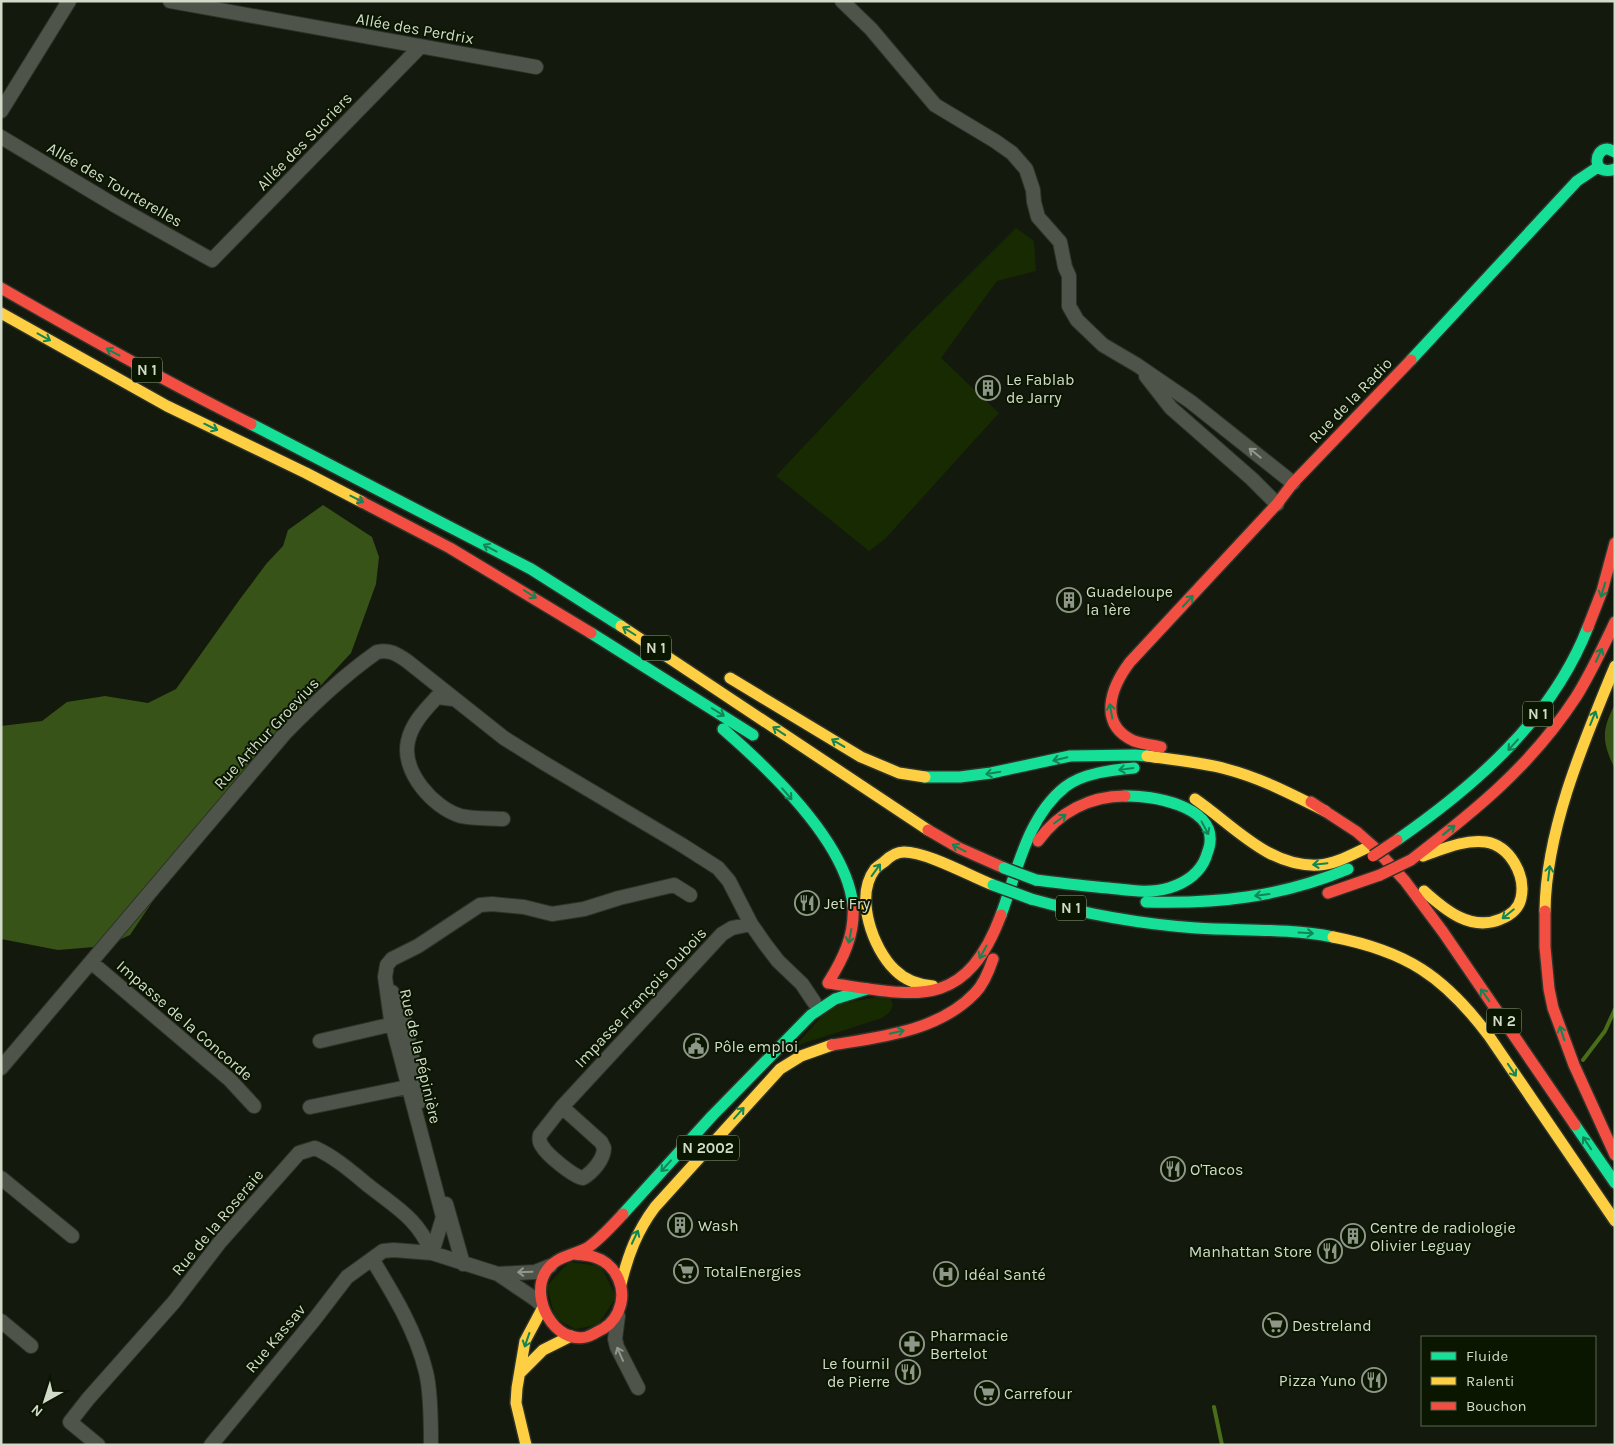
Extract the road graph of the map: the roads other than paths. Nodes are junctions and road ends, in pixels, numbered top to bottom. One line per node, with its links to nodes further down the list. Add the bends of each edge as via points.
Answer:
1 (69, 1): 6 (street)
2 (170, 1): 4 (street, Allée des Perdrix)
3 (842, 1): 14 (street, via 872,29 935,105 995,141 1026,169 1038,217 1060,242 1069,276 1070,306 1077,320 1103,345)
4 (420, 47): 5 (street, Allée des Perdrix); 11 (street, Allée des Sucriers)
5 (536, 67)
6 (1, 111)
7 (1, 137): 11 (street, Allée des Tourterelles)
8 (1614, 148): 9 (main road, Rue de la Radio, via 1598,153)
9 (1598, 167): 10 (main road, via 1607,172); 16 (main road, Rue de la Radio, via 1577,182 1452,319)
10 (1615, 169)
11 (212, 260)
12 (1, 288): 15 (main road, N 1, one-way to 12, via 200,399)
13 (1, 313): 22 (main road, N 1, one-way to 22, via 167,406 450,548)
14 (1137, 365): 16 (street, one-way to 14, via 1191,402); 18 (street, via 1171,408)
15 (296, 446): 17 (main road); 37 (main road, N 1, one-way to 15, bridge, via 959,848 916,823 644,640 531,570)
16 (1293, 483): 18 (main road, Rue de la Radio)
17 (403, 490)
18 (1277, 504): 30 (main road, Rue de la Radio, one-way to 18, via 1249,770 1198,754 1140,742 1124,734 1114,722 1110,705 1114,687 1130,662)
19 (1615, 543): 34 (main road, N 1, one-way to 34, bridge, via 1596,610 1579,650 1528,728 1482,776 1437,812)
20 (523, 552): 21 (main road)
21 (547, 566)
22 (573, 622): 27 (main road, N 1, one-way to 27); 47 (main road, one-way to 47, via 742,744 824,838 851,892 853,920 843,959)
23 (1615, 622): 35 (main road, N 1, one-way to 23, via 1485,802 1527,760 1574,700 1596,664)
24 (1615, 666): 63 (main road, one-way to 24, via 1562,1036 1549,991 1544,947 1550,863 1567,786)
25 (718, 672): 30 (main road, one-way to 25, via 1276,786 1227,769 1200,762 1135,755 1070,756 960,777 899,773 862,757)
26 (453, 698): 31 (street, via 437,697 420,715 407,742 408,765 424,792 447,809 461,816); 43 (street, Rue Arthur Groevius, via 522,750 718,868 729,880); 45 (street, Rue Arthur Groevius, via 390,651 377,652 349,672 286,732)
27 (766, 743)
28 (1132, 784): 32 (main road, via 1075,797 1046,817)
29 (1187, 794): 34 (main road, one-way to 29, via 1318,865 1282,859 1258,846)
30 (1326, 811): 32 (main road, one-way to 32, via 1244,779 1173,767 1131,768 1090,776 1066,787 1043,813); 36 (main road, N 2, via 1357,832)
31 (503, 819)
32 (1030, 837): 48 (main road, one-way to 48, via 1003,910 983,952 973,968)
33 (922, 844): 38 (main road, N 1)
34 (1369, 852): 37 (main road, N 1, one-way to 37, via 1336,875 1300,888 1204,902 1111,899)
35 (1411, 860): 36 (main road, one-way to 36, via 1471,842 1486,842 1506,852 1515,863 1520,877 1521,900 1510,915 1481,925 1464,920 1442,907); 40 (main road, N 1, bridge, via 1380,875)
36 (1388, 862): 65 (main road, N 2, one-way to 36, via 1443,932)
37 (1036, 880): 56 (main road, one-way to 37, via 923,1025 947,1014 976,991 989,969 1030,856 1042,835 1075,808 1097,798 1128,794 1153,796 1182,805 1202,821 1209,832 1210,845 1202,866 1182,883 1164,889 1126,890)
38 (993, 886): 41 (main road, N 1, bridge, via 1031,899); 44 (main road, one-way to 38, via 867,916 867,887 880,863 906,852)
39 (690, 895): 54 (street, Rue de la Pépinière, via 674,885 584,910 552,914 524,907 480,905 387,965 385,977)
40 (1320, 896)
41 (1111, 916): 42 (main road, N 1); 66 (main road, N 2, one-way to 66, via 1194,928 1344,938 1384,949 1414,963 1451,991 1484,1029)
42 (1202, 917)
43 (751, 924): 46 (street, Rue Arthur Groevius); 62 (street, Impasse François Dubois, via 722,934)
44 (878, 948): 48 (main road, via 895,970 913,983); 50 (main road)
45 (91, 962): 57 (street, Rue Arthur Groevius); 60 (street, Impasse de la Concorde, via 223,1074)
46 (787, 969): 47 (street, Rue Arthur Groevius, via 808,980); 51 (street, Rue Arthur Groevius)
47 (828, 983): 49 (main road); 51 (main road, N 2002)
48 (951, 984): 50 (main road, via 934,992)
49 (870, 988): 50 (main road); 59 (main road, via 843,995 818,1009)
50 (899, 993): 52 (main road)
51 (814, 1002): 59 (main road, N 2002)
52 (900, 1006)
53 (889, 1022): 56 (main road)
54 (399, 1023): 55 (street); 58 (street, Rue de la Pépinière)
55 (320, 1041)
56 (832, 1045): 74 (main road, N 2002, one-way to 56, via 633,1240 655,1207 780,1069 801,1056)
57 (1, 1068)
58 (413, 1086): 61 (street); 68 (street, Rue de la Pépinière, via 443,1217); 71 (street, Rue de la Pépinière)
59 (735, 1092): 69 (main road, N 2002, one-way to 69, via 612,1226)
60 (254, 1106)
61 (310, 1107)
62 (562, 1108): 62 (street, Impasse François Dubois, via 540,1135 540,1144 583,1178 602,1159 604,1148)
63 (1615, 1155)
64 (1, 1178): 67 (street)
65 (1615, 1183)
66 (1615, 1221)
67 (72, 1236)
68 (432, 1253): 70 (street, Rue Kassav, via 383,1251); 71 (street); 82 (street, Rue de la Roseraie, via 421,1231 402,1210 350,1170 315,1148 299,1153 70,1422)
69 (575, 1254): 72 (main road); 74 (main road, via 598,1257 608,1263)
70 (372, 1259): 83 (street, Rue Kassav, via 346,1277); 84 (street, via 412,1330 426,1373)
71 (463, 1264): 73 (street)
72 (551, 1265): 73 (street, one-way to 73, via 535,1272); 75 (main road, via 540,1289)
73 (498, 1274): 75 (street, via 535,1299)
74 (622, 1284): 76 (main road, via 623,1297)
75 (541, 1307): 78 (main road, via 557,1328); 80 (main road, one-way to 80, via 525,1341)
76 (618, 1316): 78 (main road, via 598,1332 584,1337); 81 (street, one-way to 76, via 616,1347)
77 (1, 1321): 79 (street)
78 (571, 1336): 80 (main road, via 543,1350)
79 (31, 1346)
80 (520, 1374): 85 (main road, via 516,1402)
81 (638, 1388)
82 (98, 1445)
83 (211, 1445)
84 (431, 1445)
85 (526, 1445)

